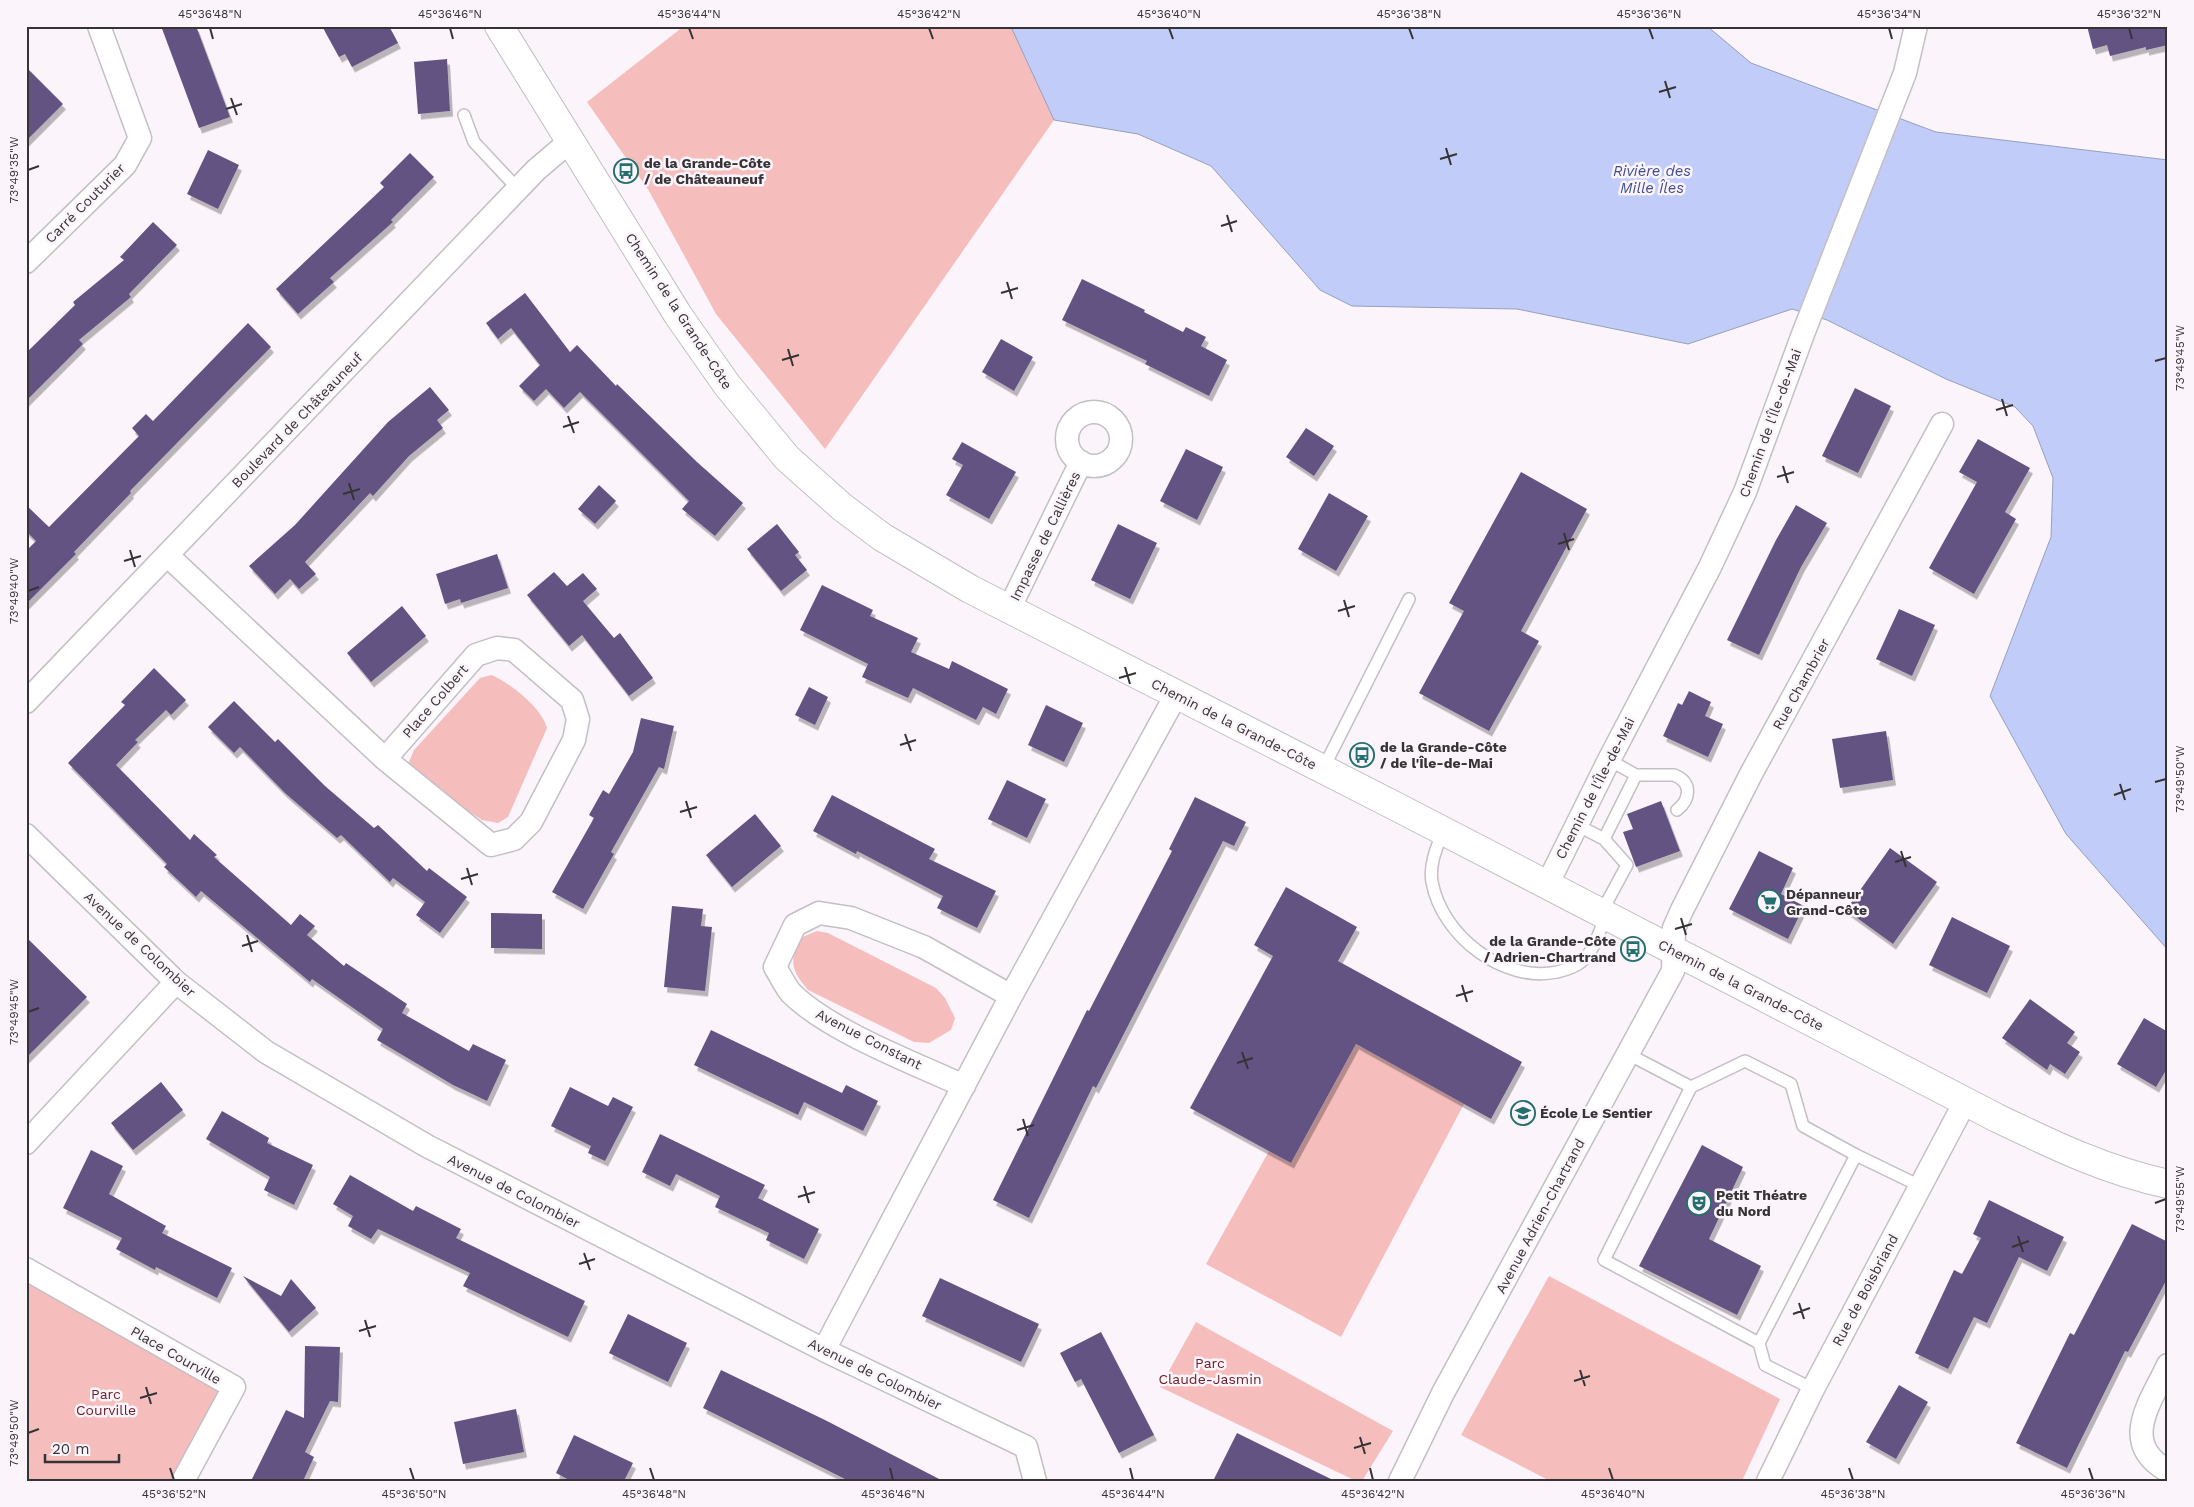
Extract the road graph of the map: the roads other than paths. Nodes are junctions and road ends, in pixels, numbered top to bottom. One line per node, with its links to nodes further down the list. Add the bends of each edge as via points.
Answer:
1 (99, 26): 7 (street, Carré Couturier, via 140,138 124,165)
2 (499, 26): 5 (main road, Chemin de la Grande-Côte)
3 (1916, 26): 16 (street, Chemin de l'Île-de-Mai, via 1911,58 1745,492 1710,567)
4 (464, 115): 6 (lane, via 474,142)
5 (570, 141): 6 (street, Boulevard de Châteauneuf); 12 (main road, Chemin de la Grande-Côte, via 710,363 787,458 842,507 882,537 920,562)
6 (518, 189): 10 (street, Boulevard de Châteauneuf)
7 (26, 262)
8 (1942, 424): 26 (street, Rue Chambrier, via 1729,817 1674,928)
9 (1081, 462): 12 (street, Impasse de Callières)
10 (168, 556): 14 (street, Boulevard de Châteauneuf); 15 (street, Place Colbert)
11 (1409, 599): 17 (lane)
12 (1009, 609): 13 (main road, Chemin de la Grande-Côte)
13 (1176, 695): 17 (main road, Chemin de la Grande-Côte); 28 (street)
14 (26, 702)
15 (385, 759): 15 (street, Place Colbert, via 491,845 514,839 531,822 574,740 578,719 572,700 514,650 497,648 476,655)
16 (1609, 760): 18 (lane); 20 (street, Chemin de l'Île-de-Mai)
17 (1322, 769): 21 (main road, Chemin de la Grande-Côte)
18 (1636, 775): 19 (lane, via 1679,777 1689,793); 23 (lane)
19 (1677, 810)
20 (1577, 825): 23 (lane); 24 (street, Chemin de l'Île-de-Mai)
21 (1443, 831): 24 (main road, Chemin de la Grande-Côte); 25 (lane, via 1431,868 1436,897 1466,942 1500,964 1534,974 1574,967 1587,957)
22 (26, 835): 27 (street, Avenue de Colombier)
23 (1604, 839): 25 (lane, via 1627,865)
24 (1547, 884): 25 (main road, Chemin de la Grande-Côte)
25 (1604, 914): 26 (main road, Chemin de la Grande-Côte)
26 (1674, 950): 29 (street, Avenue Adrien-Chartrand, via 1673,971); 32 (main road, Chemin de la Grande-Côte)
27 (176, 982): 33 (street); 39 (street, Avenue de Colombier, via 266,1052 428,1146)
28 (1012, 996): 30 (street); 30 (street, Avenue Constant, via 924,947 851,918 820,913 795,925 775,967 790,992 817,1014)
29 (1628, 1054): 31 (lane); 45 (street, Avenue Adrien-Chartrand, via 1444,1393)
30 (964, 1086): 39 (street)
31 (1691, 1087): 34 (lane, via 1745,1062 1791,1084 1803,1126); 38 (lane, via 1604,1260)
32 (1965, 1102): 35 (main road, Chemin de la Grande-Côte, via 2077,1156 2123,1173); 36 (street, Rue de Boisbriand)
33 (26, 1143)
34 (1856, 1155): 36 (lane); 38 (lane)
35 (2168, 1184)
36 (1920, 1186): 41 (street, Rue de Boisbriand)
37 (26, 1269): 43 (street, Place Courville, via 234,1387)
38 (1759, 1343): 41 (lane, via 1765,1364)
39 (824, 1350): 44 (street, Avenue de Colombier, via 1026,1447)
40 (2168, 1365): 42 (street, via 2144,1418 2140,1436 2150,1457)
41 (1813, 1389): 46 (street, Rue de Boisbriand)
42 (2168, 1471)
43 (182, 1481)
44 (1035, 1481)
45 (1400, 1481)
46 (1768, 1481)

